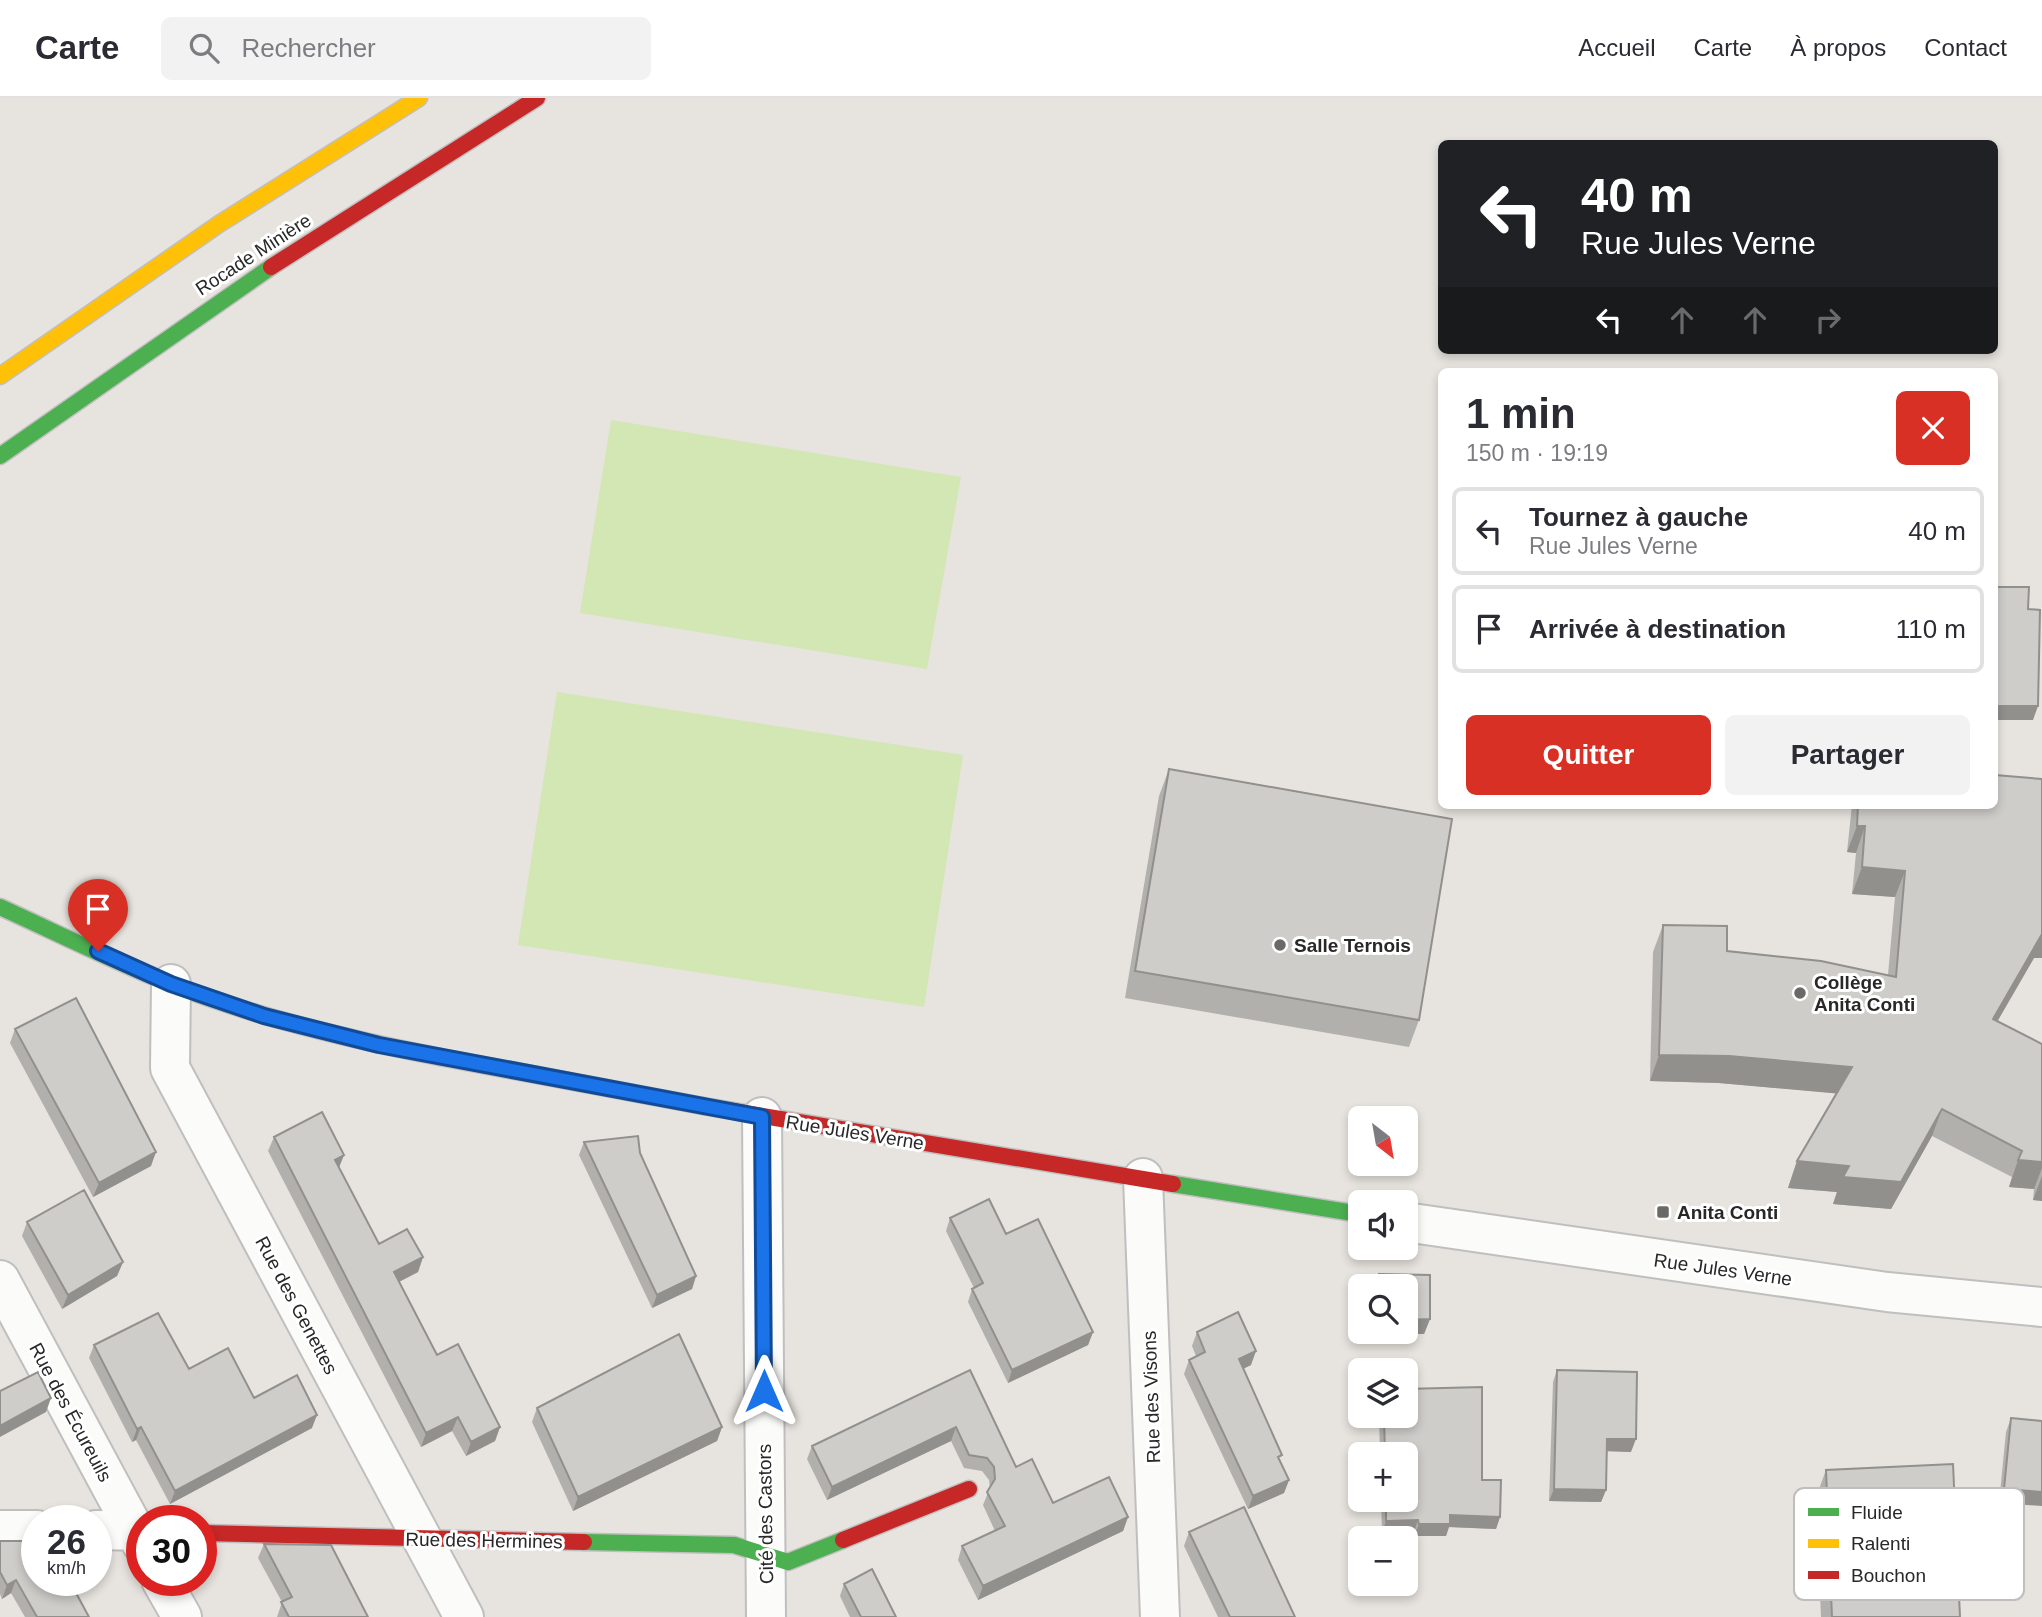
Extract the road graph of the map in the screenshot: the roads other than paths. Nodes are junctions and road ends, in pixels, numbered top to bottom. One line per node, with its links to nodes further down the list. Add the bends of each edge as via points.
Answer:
1 (419, 98): 3 (main road, via 219,224)
2 (537, 98): 4 (main road, Rocade Minière, via 252,279)
3 (0, 376)
4 (0, 456)
5 (0, 907): 6 (main road, Rue Jules Verne)
6 (171, 984): 7 (main road, Rue Jules Verne, via 264,1016 379,1045); 18 (street, Rue des Genettes, via 170,1068)
7 (762, 1117): 8 (main road, Rue Jules Verne); 19 (street, Cité des Castors)
8 (1143, 1178): 9 (main road, Rue Jules Verne); 24 (street, Rue des Visons)
9 (1348, 1212)
10 (1418, 1224): 12 (street, Rue Jules Verne, via 1887,1292)
11 (0, 1280): 14 (street, Rue des Écureuils)
12 (2042, 1307)
13 (969, 1489): 19 (main road, Rue des Hermines, via 788,1562)
14 (126, 1511)
15 (0, 1530): 16 (street)
16 (21, 1530)
17 (217, 1533): 18 (main road, Rue des Hermines)
18 (423, 1539): 19 (main road, Rue des Hermines, via 734,1545); 22 (street, Rue des Genettes)
19 (765, 1556): 23 (street, Cité des Castors)
20 (170, 1596): 21 (street)
21 (181, 1617)
22 (464, 1617)
23 (766, 1617)
24 (1160, 1617)

